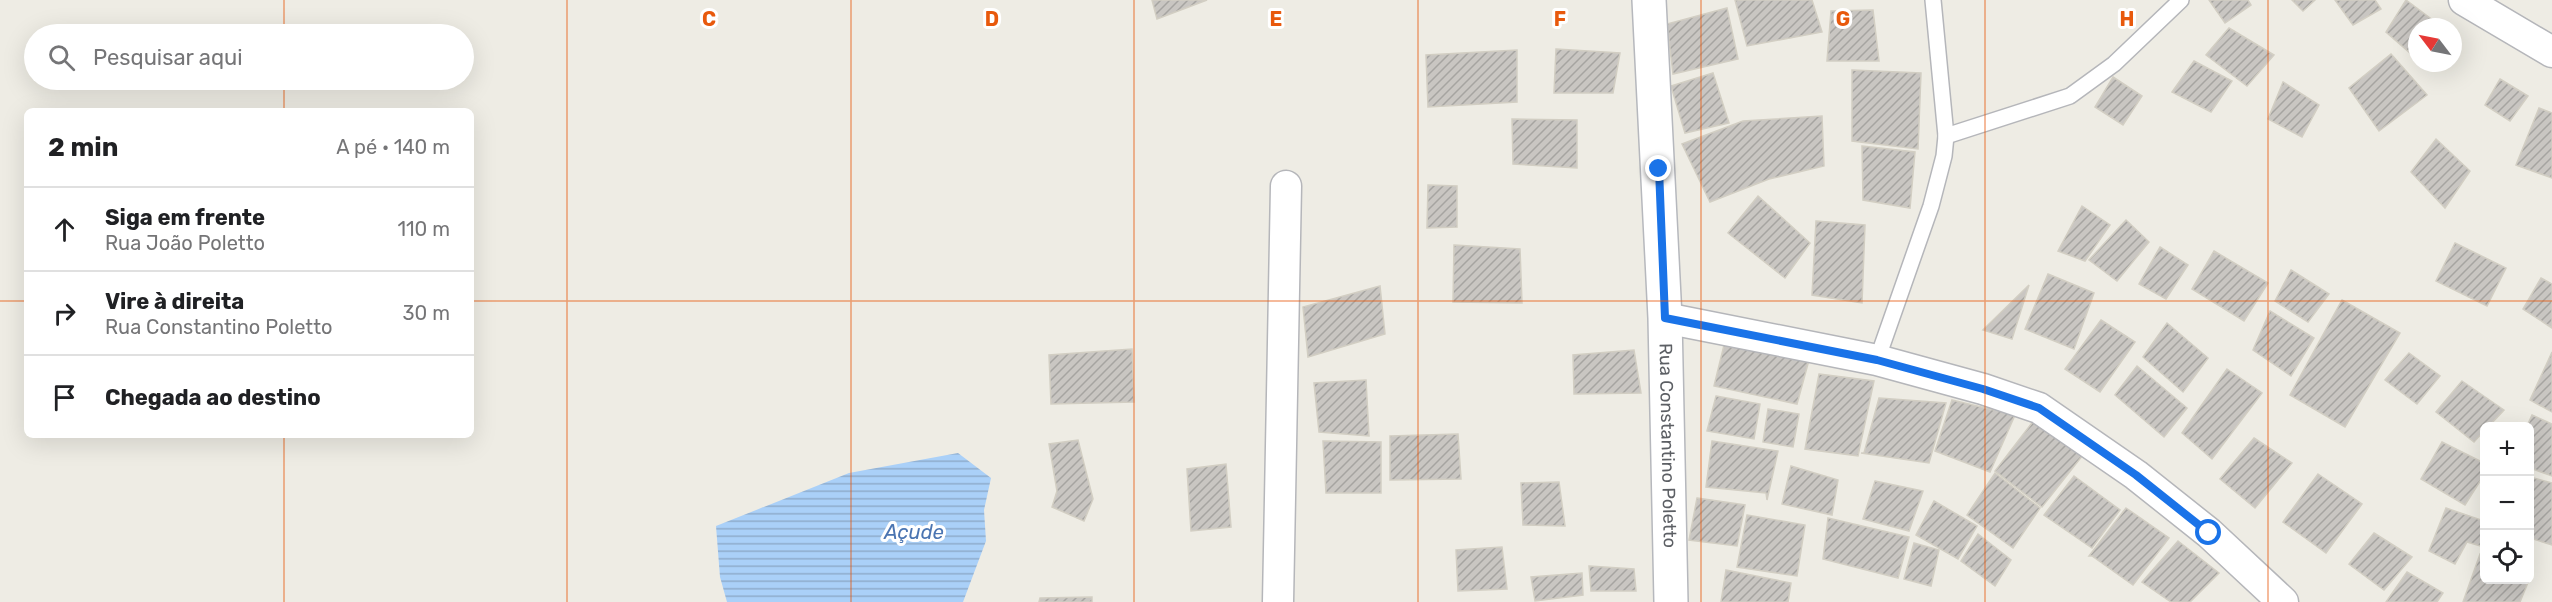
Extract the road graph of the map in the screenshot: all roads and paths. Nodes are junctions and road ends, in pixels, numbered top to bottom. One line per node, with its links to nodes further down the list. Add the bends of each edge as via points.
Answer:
1 (1649, 0): 8 (street, Rua Constantino Poletto)
2 (1933, 0): 6 (lane)
3 (2181, 0): 6 (lane, via 2114,64 2070,96)
4 (2464, 0): 5 (street)
5 (2552, 52)
6 (1946, 135): 9 (lane, via 1931,206)
7 (1286, 186): 10 (street)
8 (1665, 318): 9 (street); 11 (street, Rua Constantino Poletto)
9 (1877, 360): 12 (street, via 2039,408 2136,475)
10 (1278, 602)
11 (1671, 602)
12 (2283, 602)

